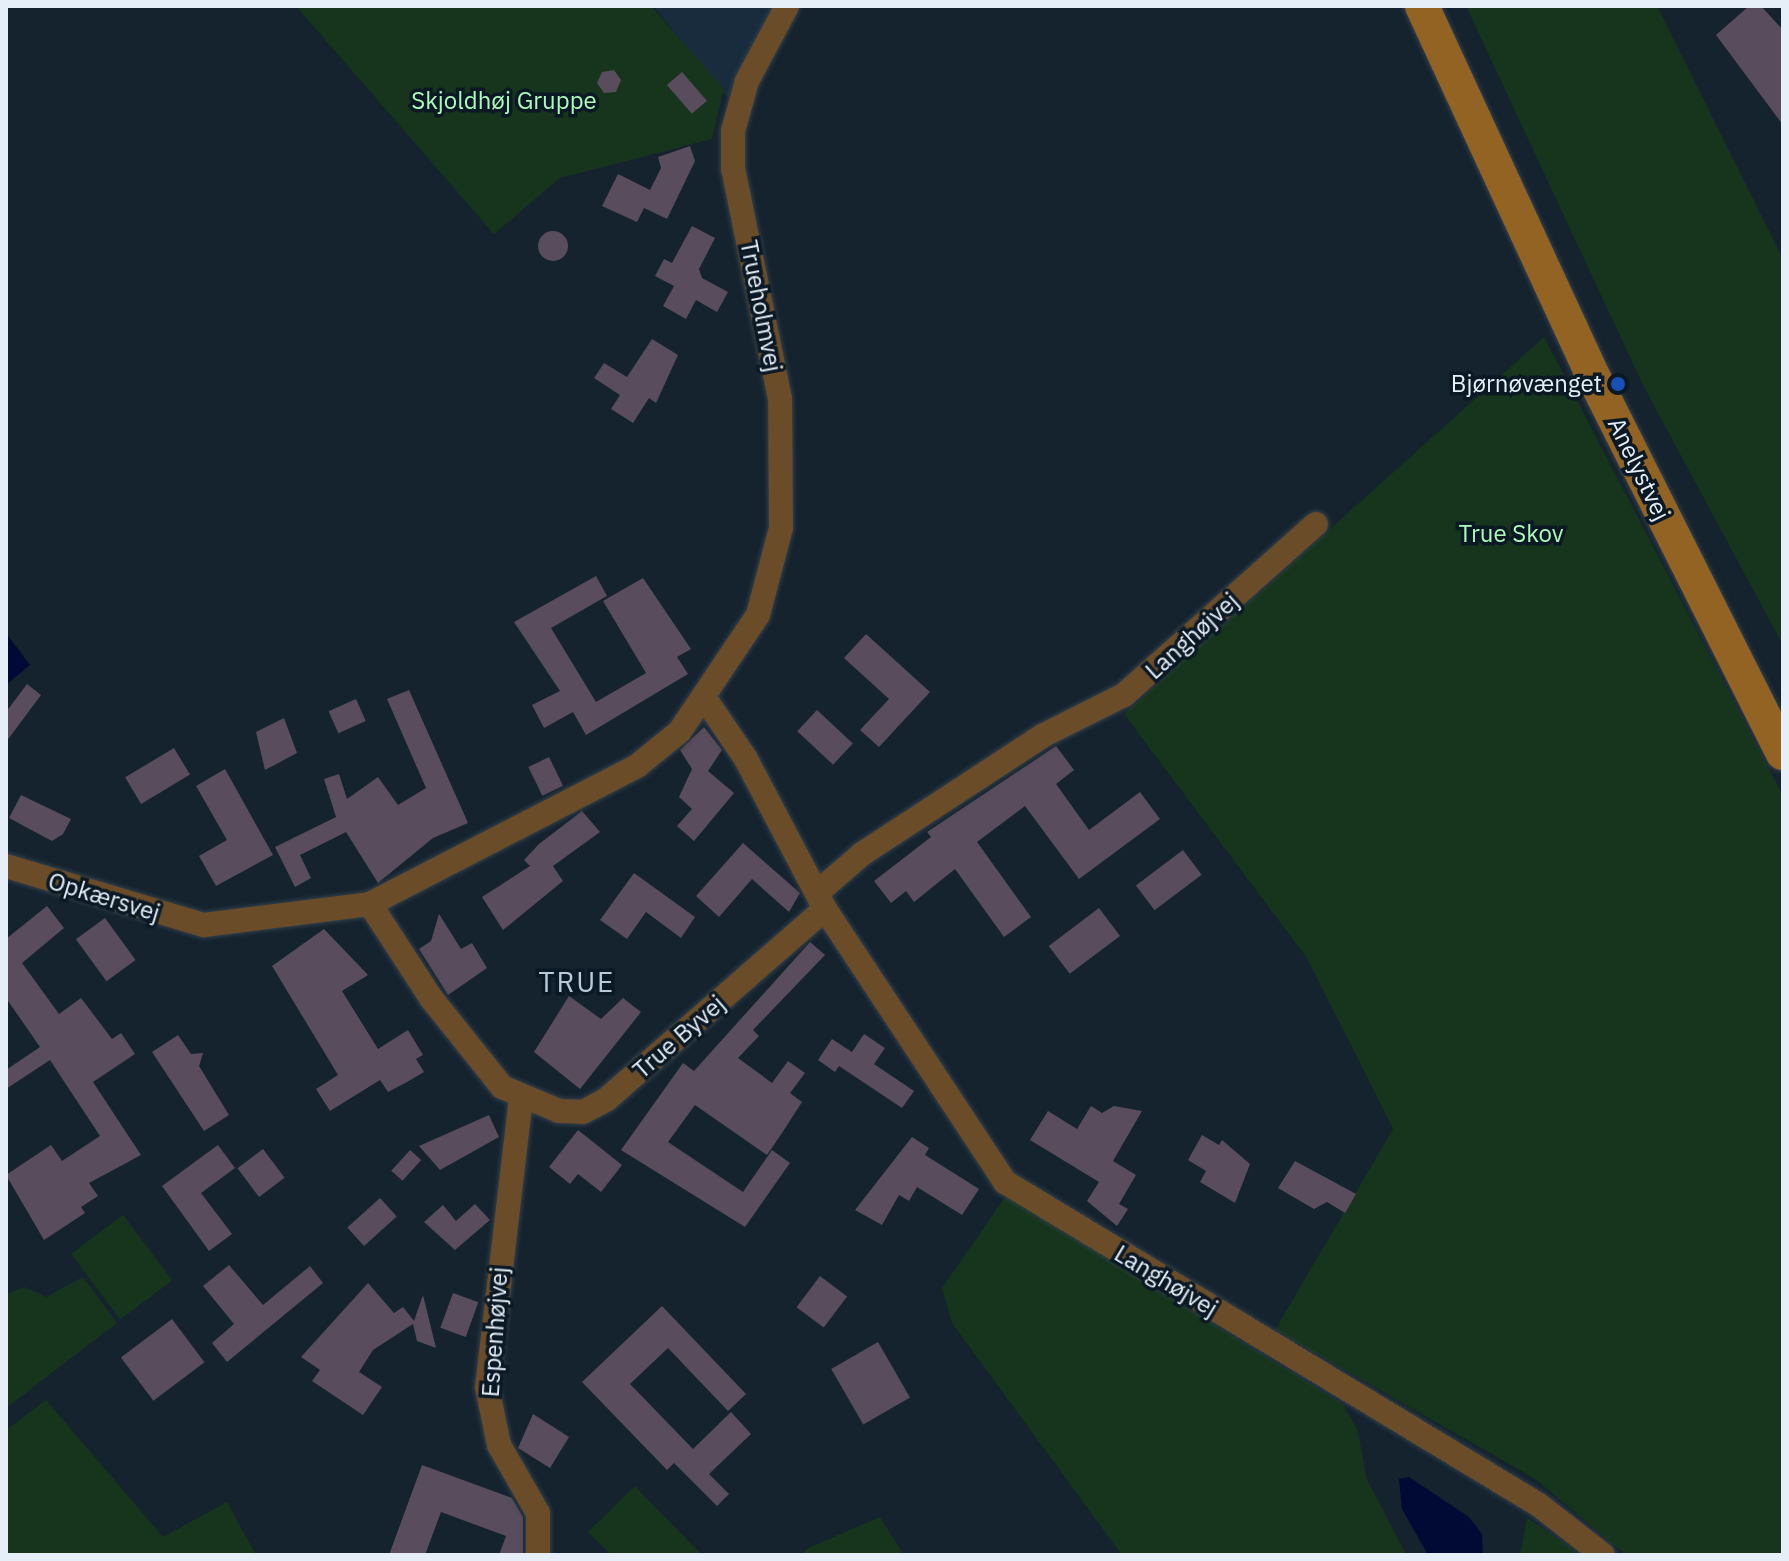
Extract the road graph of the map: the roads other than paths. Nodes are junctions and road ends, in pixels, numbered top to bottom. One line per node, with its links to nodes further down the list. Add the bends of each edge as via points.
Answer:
1 (787, 6): 4 (street, Trueholmvej, via 747,81 733,131 733,169 770,338 785,467 781,528 758,615)
2 (1422, 6): 5 (street, Anelystvej, via 1594,378)
3 (1316, 524): 7 (street, Langhøjvej, via 1124,695 1044,735 862,854)
4 (706, 700): 7 (street); 8 (street, via 637,766)
5 (1783, 753)
6 (6, 866): 8 (street, Opkærsvej, via 204,925)
7 (821, 900): 9 (street, True Byvej, via 607,1099 583,1112 559,1111); 11 (street, Langhøjvej, via 1005,1182 1539,1505)
8 (370, 904): 9 (street, True Byvej, via 482,1067)
9 (521, 1098): 10 (street, Espenhøjvej, via 487,1387 499,1445 538,1513)
10 (538, 1555)
11 (1603, 1555)

